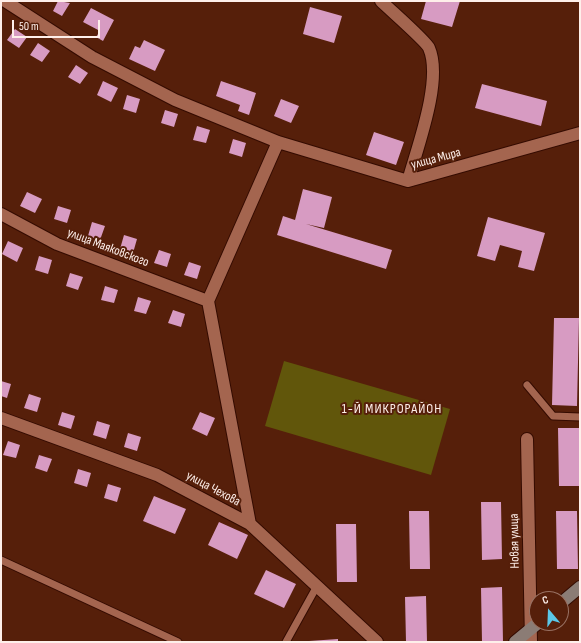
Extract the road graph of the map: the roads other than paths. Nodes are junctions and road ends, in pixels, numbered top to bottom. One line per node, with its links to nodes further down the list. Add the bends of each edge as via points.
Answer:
1 (5, 1): 4 (street, улица Мира, via 92,57 175,100)
2 (380, 1): 5 (street, via 429,47 434,79)
3 (580, 133): 5 (street, улица Мира)
4 (278, 142): 5 (street, улица Мира); 7 (street)
5 (408, 181)
6 (1, 214): 7 (street, улица Маяковского, via 56,244)
7 (208, 301): 12 (street)
8 (527, 385): 9 (lane, via 553,416)
9 (580, 417)
10 (1, 418): 12 (street, улица Чехова, via 157,475)
11 (527, 439): 16 (street, Новая улица)
12 (250, 524): 14 (street, улица Чехова)
13 (1, 560): 20 (lane)
14 (317, 586): 21 (lane); 22 (street, улица Чехова)
15 (580, 587): 17 (street)
16 (533, 591)
17 (569, 596)
18 (529, 630): 23 (street)
19 (533, 631): 24 (street, Новая улица)
20 (178, 642)
21 (286, 642)
22 (377, 642)
23 (515, 642)
24 (531, 642)

